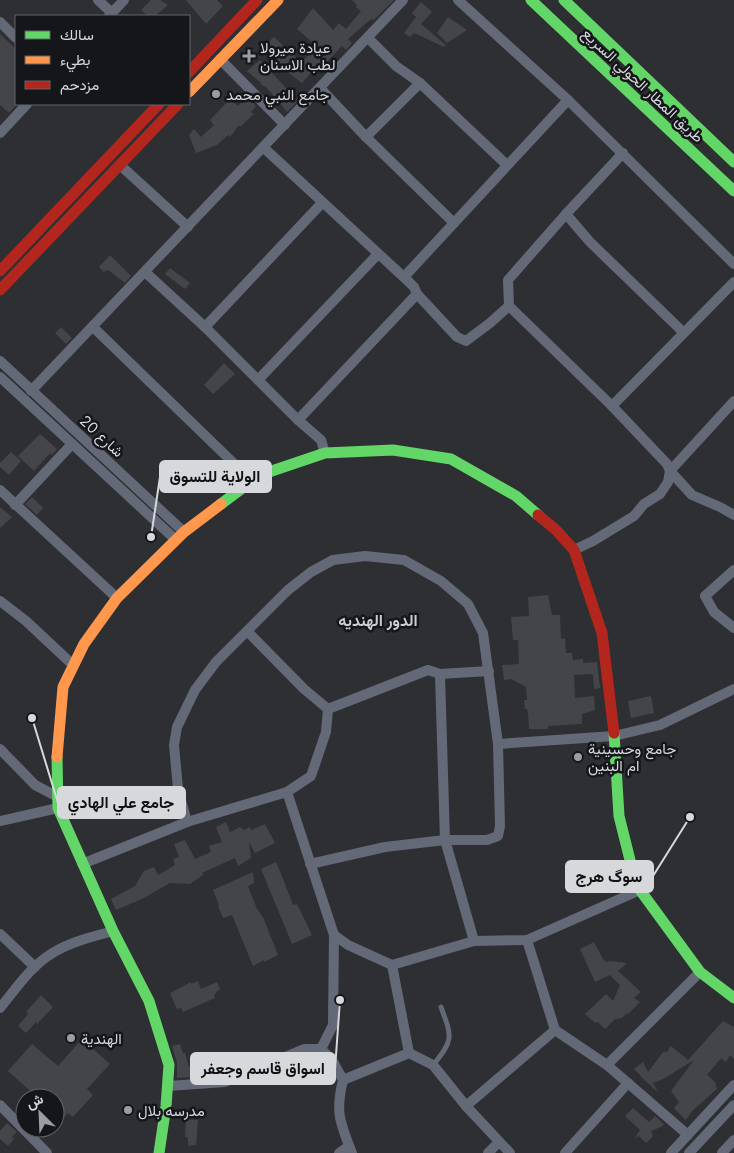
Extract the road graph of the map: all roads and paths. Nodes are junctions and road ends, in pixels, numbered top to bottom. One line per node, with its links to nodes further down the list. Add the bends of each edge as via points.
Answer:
1 (98, 0): 9 (street)
2 (124, 0): 9 (street)
3 (256, 0): 11 (main road)
4 (278, 0): 14 (main road)
5 (404, 0): 13 (street)
6 (458, 0): 20 (street)
7 (532, 0): 32 (main road, طريق المطار الحولي السريع)
8 (564, 0): 29 (main road, طريق المطار الحولي السريع)
9 (111, 15)
10 (0, 22): 12 (street)
11 (227, 32): 14 (main road, via 234,35); 16 (main road)
12 (15, 37)
13 (368, 38): 17 (street, via 396,66); 18 (street)
14 (236, 43): 15 (main road)
15 (220, 59): 19 (main road); 24 (street)
16 (190, 71)
17 (420, 83): 26 (street); 30 (street)
18 (320, 88): 24 (street); 26 (street)
19 (190, 91)
20 (568, 100): 28 (street); 30 (street)
21 (26, 105): 25 (street)
22 (157, 105): 39 (main road)
23 (177, 105): 31 (main road)
24 (285, 125): 27 (street)
25 (0, 131)
26 (366, 137): 35 (street)
27 (264, 148): 33 (street); 36 (street)
28 (623, 154): 34 (street); 38 (street)
29 (734, 162)
30 (507, 164): 35 (street)
31 (120, 165): 36 (street); 43 (main road)
32 (734, 191)
33 (322, 203): 37 (street); 47 (street)
34 (566, 214): 45 (street, via 508,280); 48 (street, via 590,242)
35 (454, 222): 41 (street)
36 (188, 227): 40 (street)
37 (378, 254): 41 (street); 51 (street)
38 (734, 264)
39 (0, 271)
40 (145, 272): 46 (street); 47 (street)
41 (404, 277): 44 (street)
42 (734, 282): 48 (street)
43 (0, 290)
44 (417, 294): 45 (street, via 457,337 466,341); 55 (street)
45 (509, 306): 54 (street)
46 (93, 327): 52 (street); 59 (street)
47 (205, 327): 51 (street)
48 (683, 332): 54 (street)
49 (0, 361): 52 (street, شارع 20)
50 (0, 377): 56 (street, شارع 20)
51 (258, 380): 55 (street)
52 (31, 390): 63 (street, شارع 20)
53 (734, 401): 58 (street)
54 (612, 406): 58 (street)
55 (298, 420): 57 (street, via 321,440)
56 (72, 444): 61 (street); 63 (street, شارع 20)
57 (325, 453): 59 (main road, via 260,475); 64 (main road, via 393,450 451,459 516,496)
58 (670, 471): 62 (street, via 692,495); 64 (street, via 668,482 660,494 644,504 634,516)
59 (252, 481): 63 (main road)
60 (0, 490): 61 (street)
61 (15, 505): 66 (street)
62 (734, 515)
63 (180, 536): 66 (main road)
64 (574, 550): 75 (main road, via 602,632)
65 (734, 570): 68 (street, via 705,596 714,612)
66 (117, 598): 70 (main road, via 94,629)
67 (1, 605): 70 (street, via 26,621)
68 (734, 628)
69 (248, 632): 71 (street, via 288,590 333,560 365,556 404,560 441,580 468,604 482,633); 74 (street); 81 (street, via 216,662 195,690 177,727 174,762)
70 (74, 665): 79 (main road, via 63,687 56,768)
71 (489, 671): 72 (street); 76 (street)
72 (440, 674): 74 (street, via 428,670); 82 (street)
73 (734, 689): 75 (street, via 660,725)
74 (328, 709): 78 (street, via 326,732 311,776)
75 (614, 736): 76 (street); 85 (main road, via 619,816)
76 (498, 744): 82 (street, via 498,836 487,840)
77 (0, 749): 79 (street, via 35,785)
78 (287, 792): 81 (street); 84 (street)
79 (58, 802): 80 (street); 83 (main road)
80 (0, 821)
81 (188, 822): 83 (street)
82 (446, 840): 84 (street, via 385,847); 90 (street)
83 (82, 864): 86 (main road)
84 (310, 864): 88 (street)
85 (640, 890): 89 (street); 93 (main road)
86 (113, 931): 92 (street, via 73,943 50,954); 105 (main road, via 149,1001 169,1065)
87 (0, 934): 92 (street)
88 (334, 935): 91 (street); 98 (street, via 333,1025)
89 (527, 940): 90 (street); 97 (street)
90 (474, 941): 91 (street)
91 (392, 965): 99 (street)
92 (35, 967): 96 (street)
93 (700, 972): 94 (main road); 101 (street)
94 (734, 998)
95 (441, 1007): 100 (lane, via 449,1039)
96 (0, 1008)
97 (555, 1030): 101 (street); 108 (street)
98 (321, 1049): 102 (street, via 332,1060); 105 (street, via 304,1049 224,1082)
99 (409, 1053): 100 (street); 102 (street)
100 (433, 1065): 108 (street)
101 (607, 1066): 103 (street)
102 (343, 1080): 112 (street, via 339,1099 340,1122)
103 (628, 1084): 109 (street); 118 (street)
104 (734, 1085): 109 (street)
105 (168, 1086): 114 (main road)
106 (0, 1105): 113 (street)
107 (734, 1105): 120 (street)
108 (466, 1106): 111 (street)
109 (688, 1134): 119 (street)
110 (734, 1140): 121 (street)
111 (499, 1142): 116 (street); 117 (street)
112 (351, 1149): 115 (street)
113 (47, 1153)
114 (159, 1153)
115 (339, 1153)
116 (488, 1153)
117 (510, 1153)
118 (565, 1153)
119 (671, 1153)
120 (689, 1153)
121 (723, 1153)

